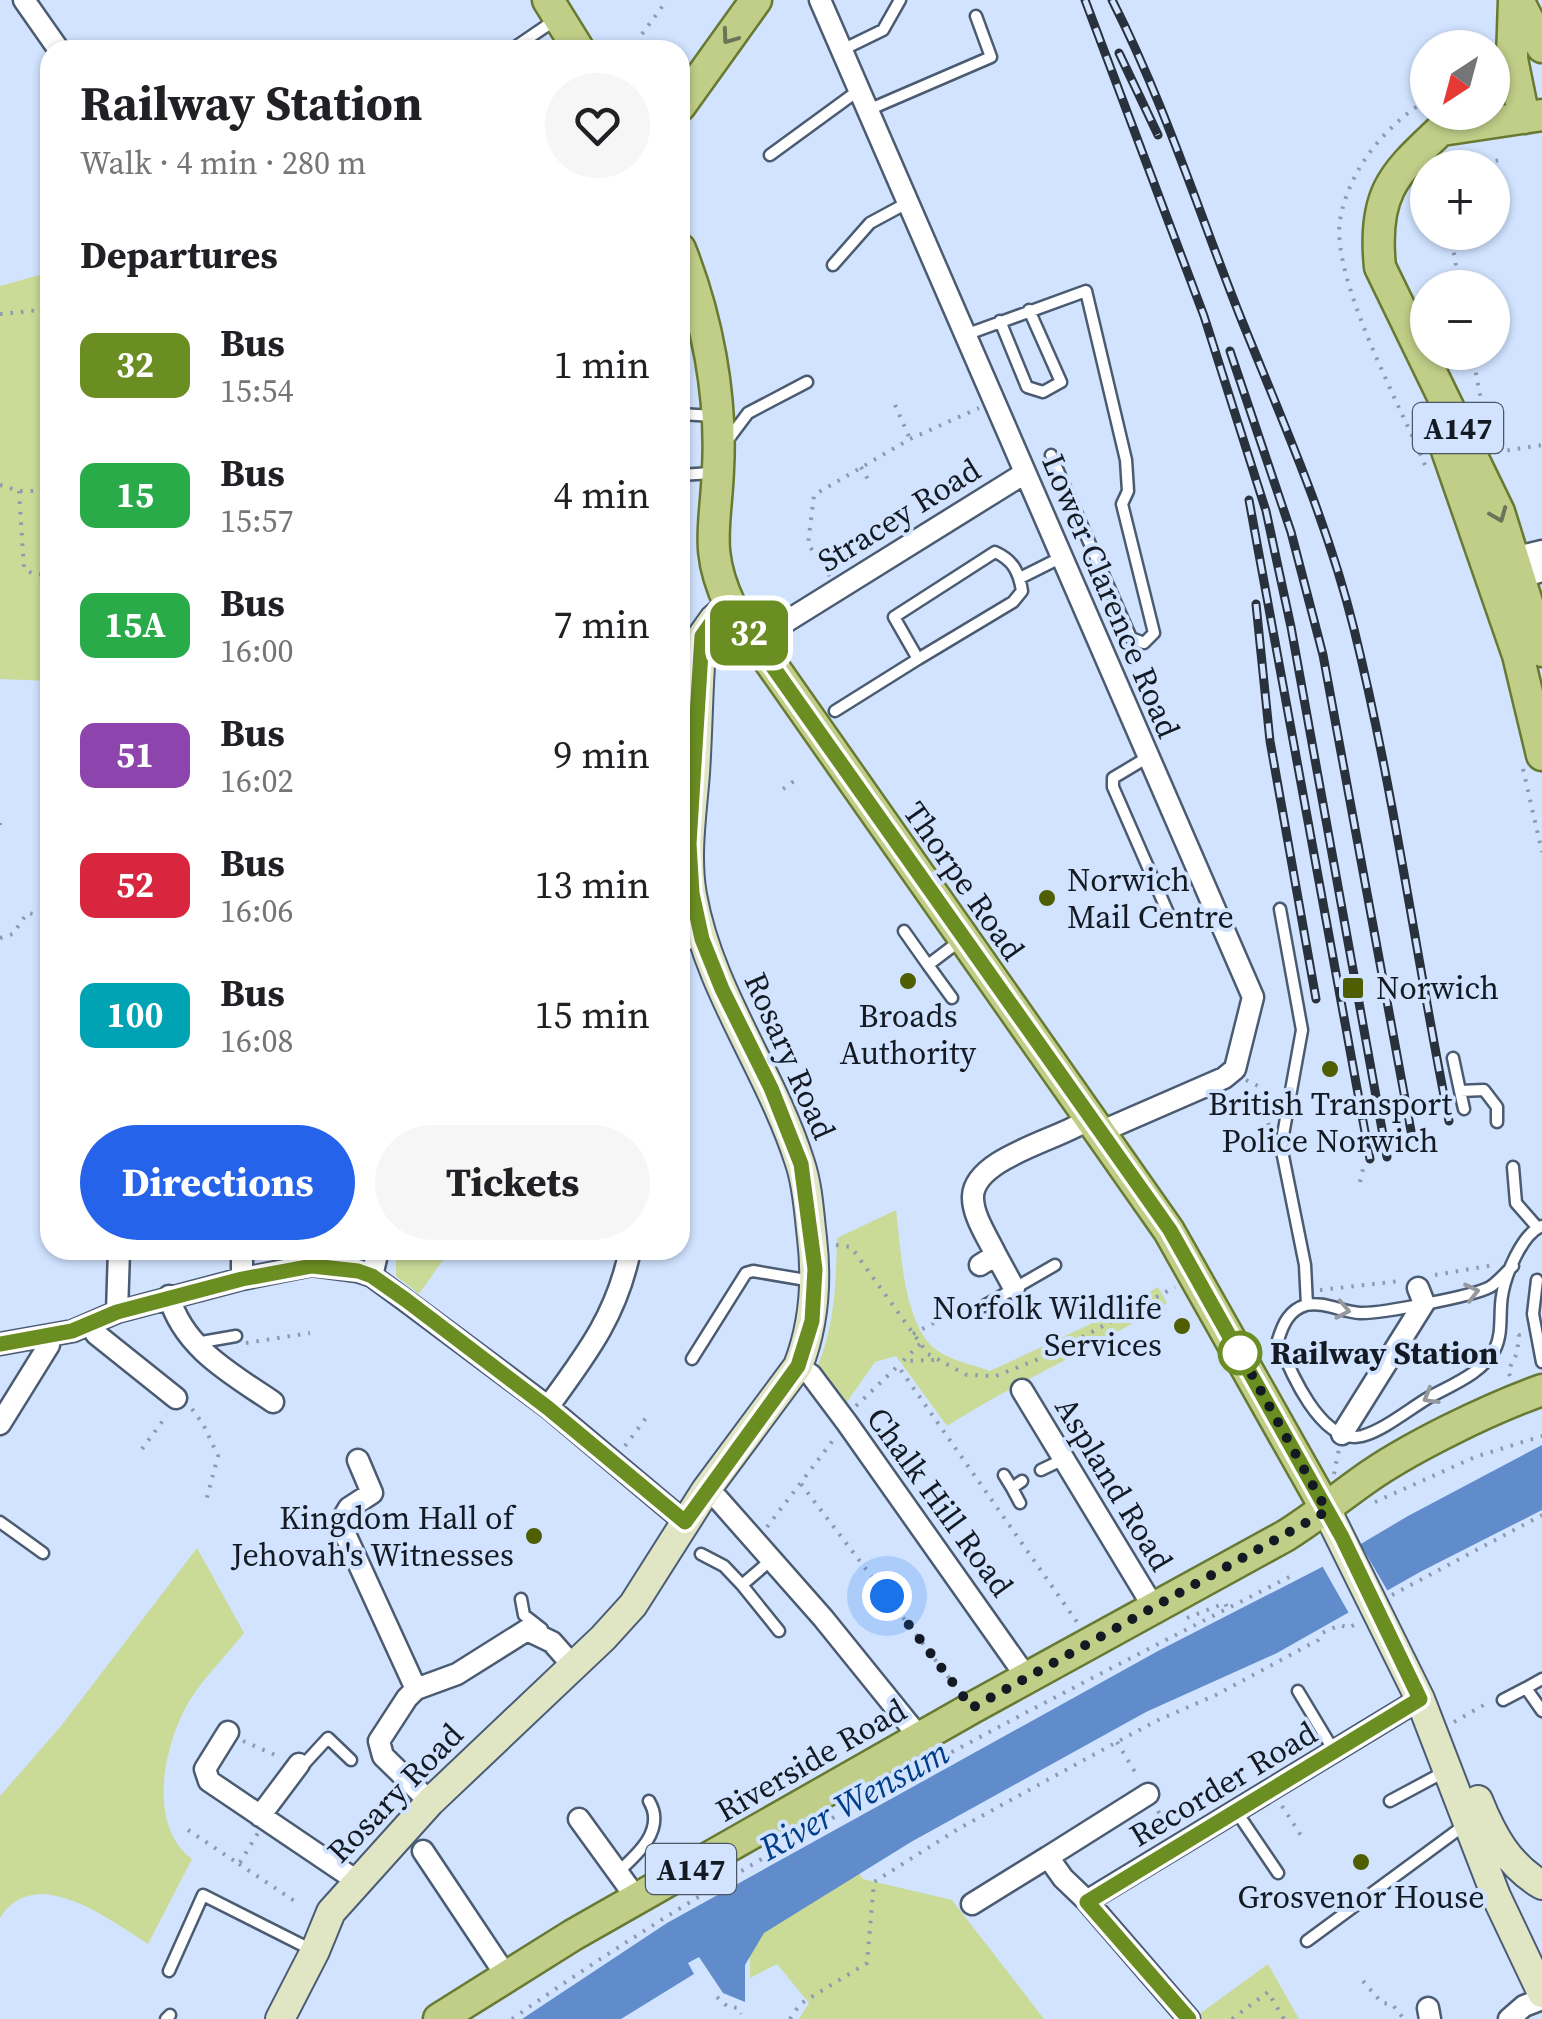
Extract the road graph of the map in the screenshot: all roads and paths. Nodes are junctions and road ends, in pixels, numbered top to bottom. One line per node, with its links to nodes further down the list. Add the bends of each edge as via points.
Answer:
1 (24, 0): 10 (street)
2 (666, 0): 9 (path)
3 (756, 0): 16 (main road, one-way to 16)
4 (900, 0): 14 (lane, via 883,30)
5 (1516, 0): 13 (main road); 17 (main road, via 1512,59)
6 (818, 4): 14 (street, Lower Clarence Road)
7 (561, 6): 11 (lane); 12 (main road)
8 (976, 16): 18 (lane, via 991,57)
9 (642, 34)
10 (52, 40)
11 (524, 40)
12 (575, 40)
13 (1542, 47)
14 (841, 50): 15 (street, Lower Clarence Road)
15 (858, 90): 18 (street, Lower Clarence Road); 20 (lane)
16 (690, 92)
17 (1524, 104)
18 (867, 110): 21 (street, Lower Clarence Road)
19 (1440, 130): 49 (main road, A147, via 1388,190 1377,236 1380,267 1499,512)
20 (770, 155)
21 (907, 203): 22 (lane, via 870,223); 28 (street, Lower Clarence Road)
22 (833, 265)
23 (692, 301): 34 (main road, Thorpe Road)
24 (40, 309): 26 (path)
25 (1029, 310): 27 (lane); 27 (lane, via 1061,382 1043,392 1027,386); 39 (lane, via 1086,290 1126,460 1122,504 1154,633 1144,643 1132,638)
26 (0, 314)
27 (1000, 321): 28 (lane)
28 (964, 335): 31 (street, Lower Clarence Road)
29 (1475, 370): 35 (path)
30 (808, 382): 40 (lane, via 748,413)
31 (993, 401): 36 (path); 43 (street, Lower Clarence Road)
32 (895, 405): 36 (path)
33 (690, 415): 34 (lane)
34 (716, 416): 40 (main road, Thorpe Road)
35 (1487, 437)
36 (910, 439): 41 (path)
37 (1542, 444): 38 (path)
38 (1490, 454)
39 (1051, 455)
40 (718, 464): 42 (lane); 53 (main road, Thorpe Road, via 713,561)
41 (861, 467): 45 (path); 52 (path, via 814,495 808,544)
42 (690, 472)
43 (1025, 473): 48 (street, Lower Clarence Road); 52 (street, Stracey Road)
44 (0, 485): 46 (path)
45 (871, 485)
46 (19, 491): 47 (path); 50 (path, via 24,569)
47 (40, 491)
48 (1062, 557): 51 (lane); 60 (street, Lower Clarence Road)
49 (1517, 568): 54 (main road, A147); 59 (main road, A147, via 1518,654)
50 (40, 574)
51 (1020, 578): 56 (lane, via 1022,591 1013,602); 56 (lane, via 1008,558 995,552 894,617)
52 (838, 588): 55 (street, Stracey Road)
53 (730, 606): 55 (main road, Thorpe Road); 58 (street, Rosary Road, via 702,636)
54 (1541, 634)
55 (754, 641): 68 (main road, Thorpe Road, via 826,758)
56 (918, 659): 57 (lane)
57 (835, 710)
58 (690, 749)
59 (1542, 755)
60 (1148, 757): 65 (lane, via 1118,773 1113,787); 77 (street, Lower Clarence Road, via 1253,997 1252,1011 1235,1069 1224,1078)
61 (798, 778): 62 (path)
62 (783, 789)
63 (1280, 910): 98 (lane, via 1302,1030 1281,1146)
64 (40, 915): 67 (path, via 26,913 14,934)
65 (1172, 922)
66 (904, 931): 70 (lane)
67 (0, 938)
68 (962, 940): 70 (lane); 77 (main road, Thorpe Road)
69 (691, 943): 83 (street, Rosary Road, via 771,1088 801,1164)
70 (928, 965): 71 (lane)
71 (952, 998)
72 (1452, 1058): 74 (lane)
73 (1246, 1080): 78 (path, via 1260,1087)
74 (1460, 1091): 75 (lane); 76 (lane, via 1484,1090 1497,1107)
75 (1464, 1108)
76 (1497, 1122)
77 (1095, 1125): 95 (street, Lower Clarence Road, via 1007,1158 977,1182 973,1196 988,1260); 137 (main road, Thorpe Road, via 1197,1275)
78 (1272, 1137)
79 (1514, 1167): 82 (lane, via 1516,1203)
80 (1363, 1170): 81 (path)
81 (1360, 1182)
82 (1539, 1226): 89 (lane)
83 (812, 1242): 93 (street, Rosary Road); 103 (path, via 851,1247)
84 (119, 1260): 100 (street)
85 (242, 1260): 91 (street)
86 (376, 1260): 90 (street)
87 (628, 1260): 120 (street, via 608,1321)
88 (1055, 1265): 95 (lane)
89 (1507, 1265): 94 (path); 94 (lane, one-way to 89, via 1489,1288); 124 (lane, one-way to 124, via 1496,1348 1480,1368 1366,1435)
90 (372, 1276): 91 (street, via 312,1266); 120 (street)
91 (242, 1279): 97 (street)
92 (1537, 1280): 112 (lane, via 1533,1314)
93 (814, 1281): 110 (lane, via 746,1274); 114 (street, Rosary Road, via 812,1321)
94 (1419, 1287): 98 (path); 98 (lane, one-way to 94, via 1374,1313); 124 (street)
95 (1014, 1288): 99 (lane)
96 (1166, 1292): 111 (path, via 996,1376 967,1375)
97 (170, 1296): 100 (street); 108 (street)
98 (1307, 1299): 124 (lane, via 1284,1322 1278,1340 1313,1408)
99 (984, 1306): 103 (path, via 972,1302)
100 (117, 1312): 101 (street)
101 (91, 1325): 104 (street); 118 (street)
102 (310, 1332): 105 (path, via 240,1344)
103 (913, 1334): 109 (path)
104 (48, 1336): 107 (street); 123 (street, via 49,1345)
105 (236, 1336): 108 (lane)
106 (1519, 1336): 115 (path)
107 (0, 1344)
108 (195, 1344): 119 (street)
109 (920, 1344): 111 (path); 113 (path)
110 (692, 1360)
111 (941, 1362): 113 (path)
112 (1542, 1362)
113 (900, 1364): 122 (path); 153 (path)
114 (798, 1366): 122 (street, Chalk Hill Road); 133 (street, Rosary Road)
115 (1508, 1371)
116 (1022, 1390): 127 (street, Aspland Road)
117 (1542, 1390): 137 (main road, A147, via 1416,1450)
118 (174, 1395): 126 (path); 134 (path, via 179,1392 195,1413 218,1456)
119 (273, 1402)
120 (548, 1408): 129 (street)
121 (649, 1414): 129 (path)
122 (847, 1423): 132 (path); 155 (street, Chalk Hill Road)
123 (0, 1424)
124 (1342, 1434)
125 (1542, 1436): 135 (path, via 1475,1457)
126 (142, 1449)
127 (1065, 1458): 130 (lane); 151 (street, Aspland Road)
128 (358, 1460): 158 (street, via 372,1493 340,1522)
129 (611, 1460): 140 (street)
130 (1041, 1470)
131 (1004, 1475): 136 (lane, via 1017,1484)
132 (802, 1484): 141 (path); 162 (path)
133 (706, 1490): 140 (street, Rosary Road); 141 (street)
134 (206, 1501)
135 (1375, 1502)
136 (1020, 1503)
137 (1327, 1511): 150 (street); 151 (main road, Riverside Road / A147)
138 (1542, 1515): 146 (path)
139 (0, 1522): 142 (lane)
140 (685, 1522): 154 (street, Rosary Road, via 633,1605)
141 (756, 1542): 144 (street)
142 (43, 1554)
143 (701, 1554): 148 (lane)
144 (772, 1560): 148 (lane); 166 (street)
145 (1294, 1574): 204 (path, via 1006,1722 734,1874)
146 (1430, 1574): 147 (path); 150 (path)
147 (1438, 1574)
148 (742, 1585): 152 (lane)
149 (521, 1599): 154 (lane, via 524,1615 568,1645)
150 (1385, 1602): 160 (street); 205 (path, via 1349,1628 1340,1624 886,1872 874,1882 867,1964 800,2004)
151 (1154, 1608): 153 (main road, Riverside Road / A147)
152 (779, 1632)
153 (1092, 1642): 155 (main road, Riverside Road / A147)
154 (576, 1662): 158 (street, via 527,1630 458,1674); 174 (street, Rosary Road)
155 (1027, 1678): 162 (main road, Riverside Road / A147)
156 (1542, 1679): 157 (lane)
157 (1526, 1688): 161 (lane); 163 (lane)
158 (416, 1689): 174 (street, via 379,1741 383,1756)
159 (1298, 1691): 167 (lane)
160 (1420, 1699): 167 (street, Recorder Road); 170 (street); 187 (street, via 1491,1832)
161 (1503, 1700): 164 (path)
162 (972, 1708): 166 (main road, Riverside Road / A147)
163 (1542, 1711)
164 (1462, 1717)
165 (227, 1733): 169 (path); 177 (street, via 205,1769 209,1782)
166 (920, 1738): 190 (main road, Riverside Road / A147)
167 (1334, 1751): 175 (street, Recorder Road)
168 (351, 1760): 169 (lane, via 328,1738)
169 (299, 1764): 177 (street)
170 (1447, 1770): 173 (lane); 179 (street)
171 (1148, 1794): 183 (street)
172 (649, 1801): 185 (lane, via 655,1826)
173 (1390, 1801)
174 (430, 1802): 188 (street, Rosary Road)
175 (1278, 1802): 176 (street, Recorder Road); 181 (path)
176 (1236, 1811): 186 (lane); 192 (street, Recorder Road)
177 (263, 1818): 184 (path); 188 (street)
178 (580, 1819): 185 (street)
179 (1467, 1823): 189 (street); 194 (lane)
180 (188, 1830): 184 (path)
181 (1298, 1839)
182 (423, 1851): 197 (street)
183 (1048, 1857): 192 (street); 193 (street)
184 (238, 1864): 191 (path)
185 (618, 1872): 190 (street)
186 (1278, 1873)
187 (1533, 1878): 189 (street, via 1507,1883)
188 (357, 1881): 195 (street, Rosary Road, via 331,1912)
189 (1496, 1896): 199 (street)
190 (637, 1899): 197 (main road, Riverside Road / A147)
191 (296, 1902)
192 (1087, 1902): 206 (street)
193 (972, 1904)
194 (1307, 1940)
195 (315, 1951): 196 (lane, via 203,1895); 202 (street, Rosary Road)
196 (169, 1971)
197 (507, 1976): 203 (main road, Riverside Road / A147)
198 (1363, 1981): 209 (path)
199 (1532, 1996)
200 (717, 1997): 201 (path)
201 (741, 2014)
202 (280, 2019)
203 (439, 2019)
204 (512, 2019)
205 (790, 2019)
206 (1189, 2019)
207 (1232, 2019): 208 (path, via 1268,1992)
208 (1284, 2019)
209 (1404, 2019)

